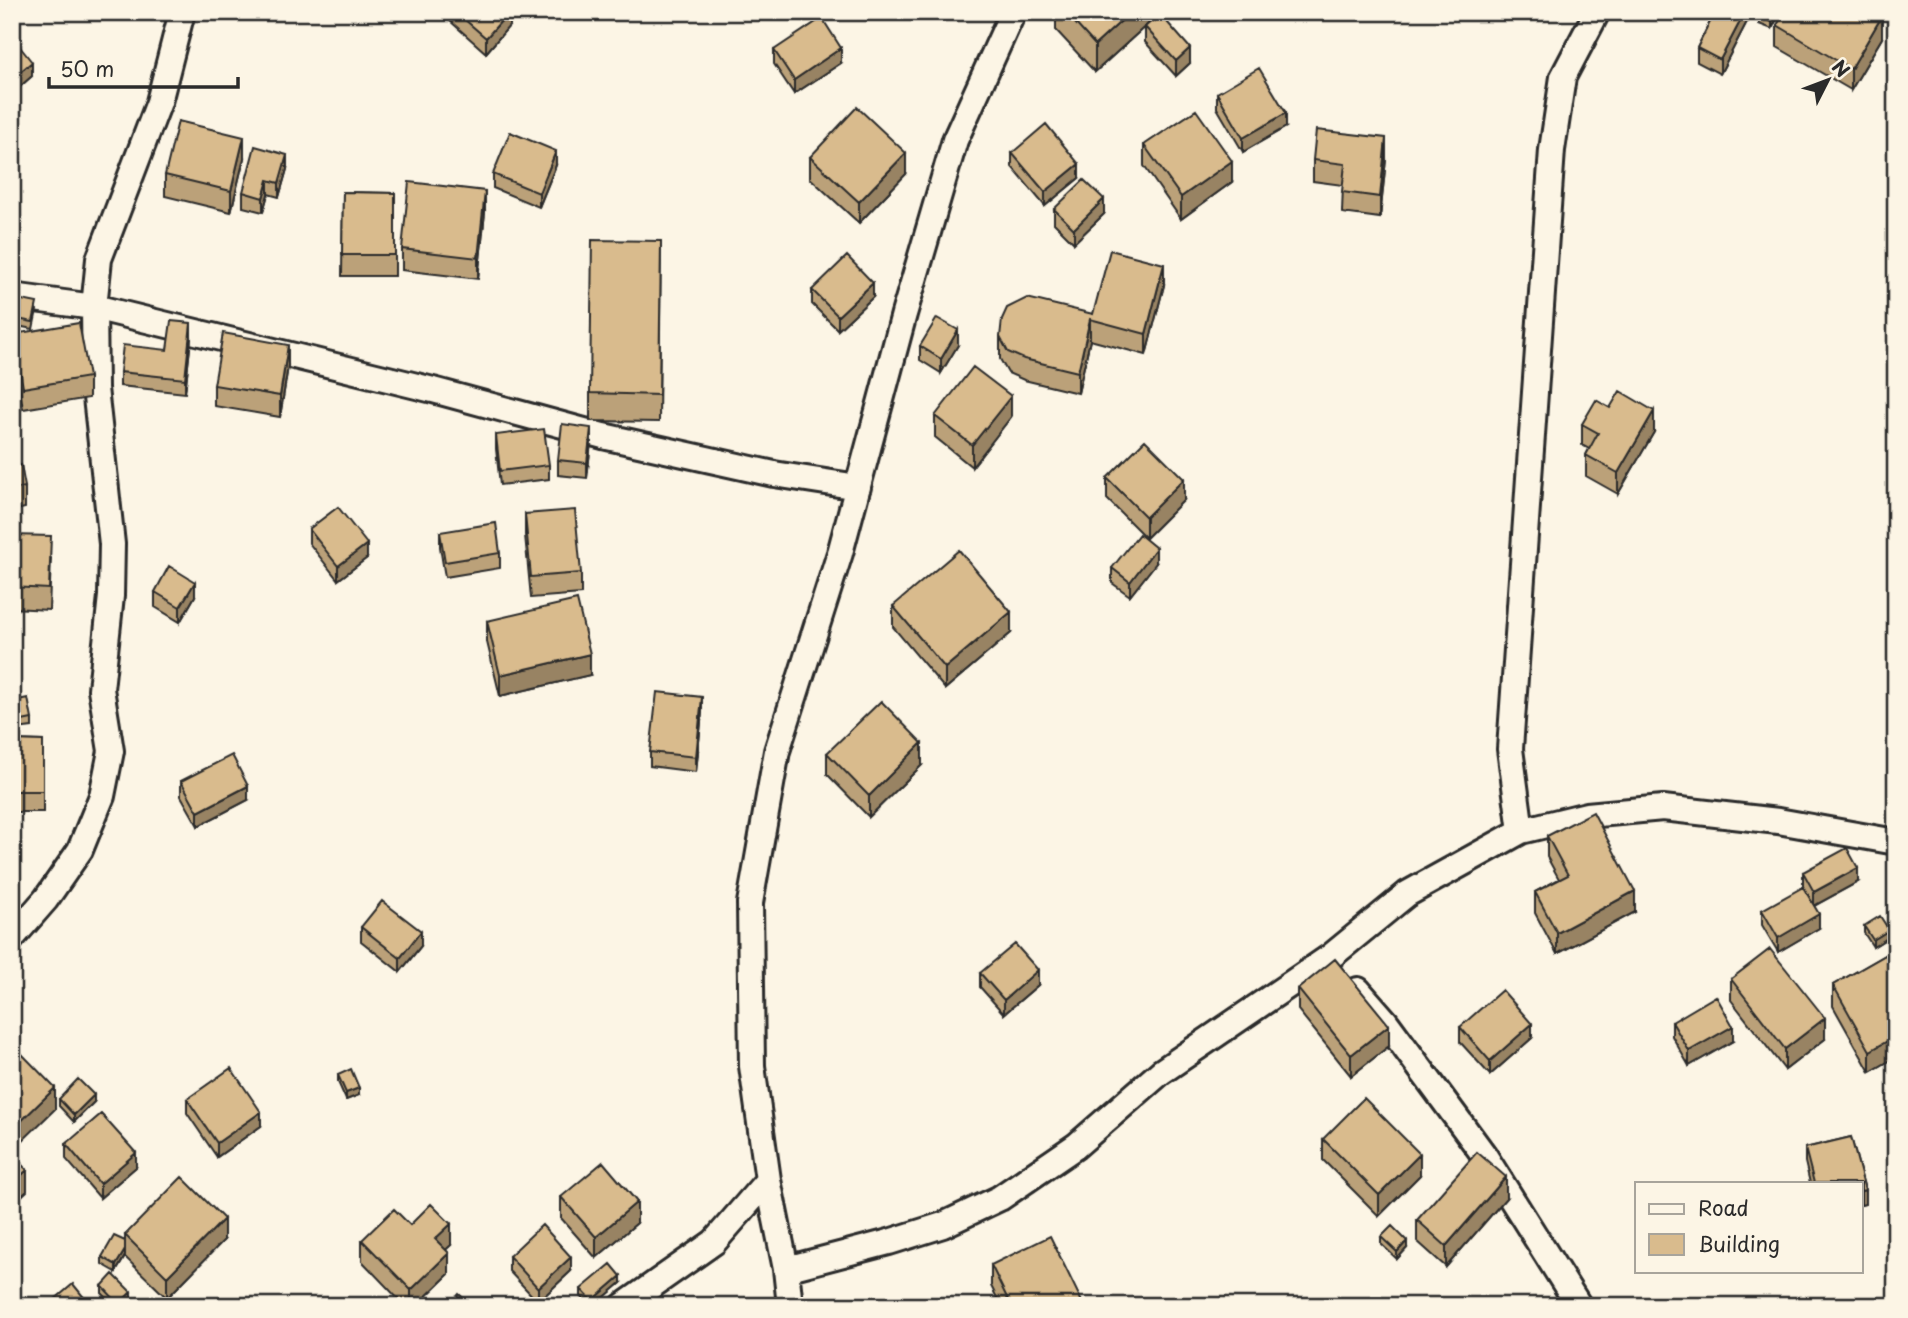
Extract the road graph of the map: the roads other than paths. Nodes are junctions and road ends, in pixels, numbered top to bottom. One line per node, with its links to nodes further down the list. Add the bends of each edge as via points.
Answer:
1 (182, 12): 5 (street, via 159,102 99,259)
2 (1013, 12): 6 (street, via 955,140)
3 (1597, 12): 7 (street, via 1563,77 1552,150 1510,749)
4 (12, 296): 5 (street)
5 (94, 307): 6 (street, via 603,436 774,474); 9 (street, via 95,388 112,544 101,689 111,751 102,796 80,850)
6 (858, 487): 11 (street, via 777,751 750,903 752,1066)
7 (1521, 831): 8 (street, via 1587,815 1663,808 1778,821); 10 (street, via 1407,894)
8 (1896, 842)
9 (12, 938)
10 (1330, 957): 12 (street, via 1161,1072 1076,1146 1000,1198 943,1225); 15 (street, via 1386,1022 1485,1155)
11 (768, 1180): 12 (street); 13 (street, via 714,1242)
12 (786, 1269): 14 (street)
13 (623, 1306)
14 (790, 1306)
15 (1579, 1306)

